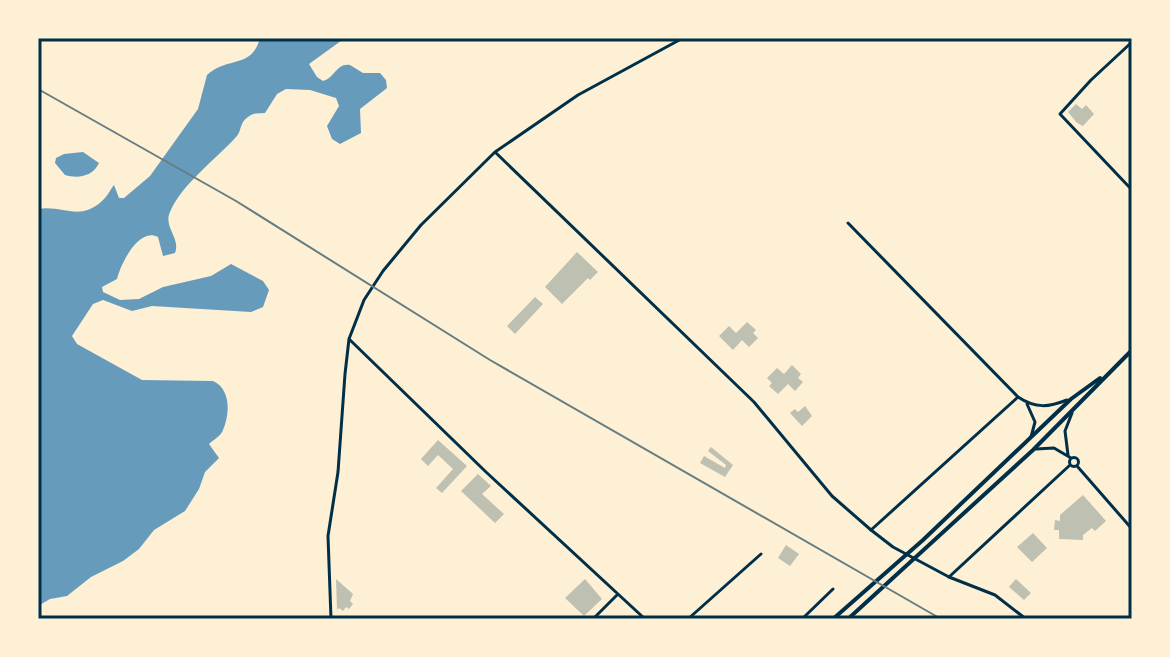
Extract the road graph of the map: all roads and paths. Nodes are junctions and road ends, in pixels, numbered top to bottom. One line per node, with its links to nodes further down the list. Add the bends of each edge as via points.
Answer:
1 (683, 38): 3 (street, via 578,95)
2 (1132, 42): 4 (street, via 1060,114)
3 (495, 152): 6 (street, via 398,251 364,300); 19 (street, via 754,402 832,496)
4 (1132, 190)
5 (848, 223): 9 (street)
6 (349, 339): 23 (street); 24 (street, via 328,536)
7 (1132, 350): 8 (main road)
8 (1108, 372): 10 (main road); 12 (main road)
9 (1018, 397): 11 (street); 19 (street)
10 (1071, 399): 11 (street, via 1049,407); 13 (main road)
11 (1027, 404): 13 (street, via 1035,422)
12 (1076, 406): 14 (main road); 15 (street, via 1065,431)
13 (1031, 437): 29 (main road)
14 (1033, 450): 15 (street, via 1054,448); 30 (main road)
15 (1069, 457): 16 (street); 17 (street, via 1078,459)
16 (1070, 465): 17 (street); 21 (street)
17 (1077, 466): 18 (street)
18 (1132, 529)
19 (871, 530): 21 (street)
20 (761, 554): 27 (street)
21 (949, 577): 31 (street, via 995,595)
22 (833, 589): 28 (street)
23 (618, 594): 25 (street); 26 (street)
24 (331, 619)
25 (593, 619)
26 (645, 619)
27 (688, 619)
28 (802, 619)
29 (833, 619)
30 (848, 619)
31 (1026, 619)

